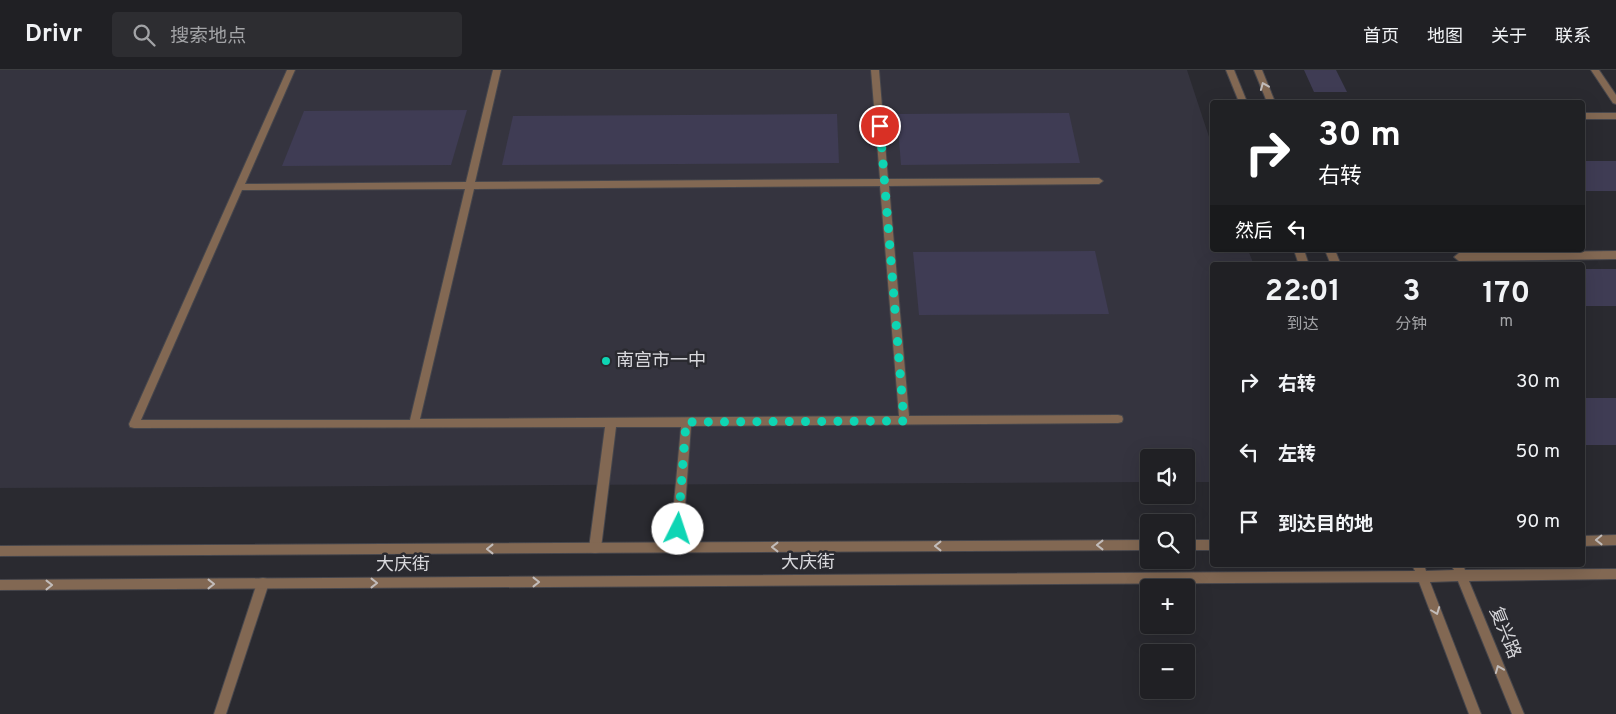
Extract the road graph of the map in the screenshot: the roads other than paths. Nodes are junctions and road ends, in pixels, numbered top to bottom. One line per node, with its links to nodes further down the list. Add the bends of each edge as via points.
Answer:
1 (291, 70): 15 (street)
2 (497, 70): 14 (street)
3 (875, 70): 13 (street)
4 (1230, 70): 7 (street)
5 (1258, 70): 8 (street, one-way to 5)
6 (1595, 70): 9 (street)
7 (1242, 100)
8 (1270, 100)
9 (1616, 101)
10 (1585, 116): 11 (street)
11 (1616, 116)
12 (1099, 181): 13 (street)
13 (884, 182): 14 (street); 19 (street)
14 (470, 185): 15 (street); 22 (street)
15 (239, 187): 22 (street, via 134,424)
16 (1616, 255): 17 (street)
17 (1460, 256)
18 (1118, 419): 19 (street)
19 (904, 421): 20 (street)
20 (686, 422): 21 (street); 28 (street)
21 (611, 423): 22 (street); 29 (street)
22 (414, 424)
23 (1616, 540): 24 (street, one-way to 24)
24 (1585, 541)
25 (1210, 544): 27 (street)
26 (1140, 545): 28 (street, 大庆街, one-way to 28)
27 (1195, 545)
28 (676, 547): 29 (street, 大庆街)
29 (595, 548): 30 (street, 大庆街, one-way to 30)
30 (0, 551)
31 (1420, 570): 32 (street, 大庆街); 34 (street, 大庆街, one-way to 31); 37 (street, one-way to 37)
32 (1460, 570): 33 (street, 大庆街); 38 (street, 复兴路, one-way to 32)
33 (1616, 574)
34 (263, 583): 35 (street, 大庆街, one-way to 34); 36 (street)
35 (0, 585)
36 (220, 714)
37 (1475, 714)
38 (1518, 714)

